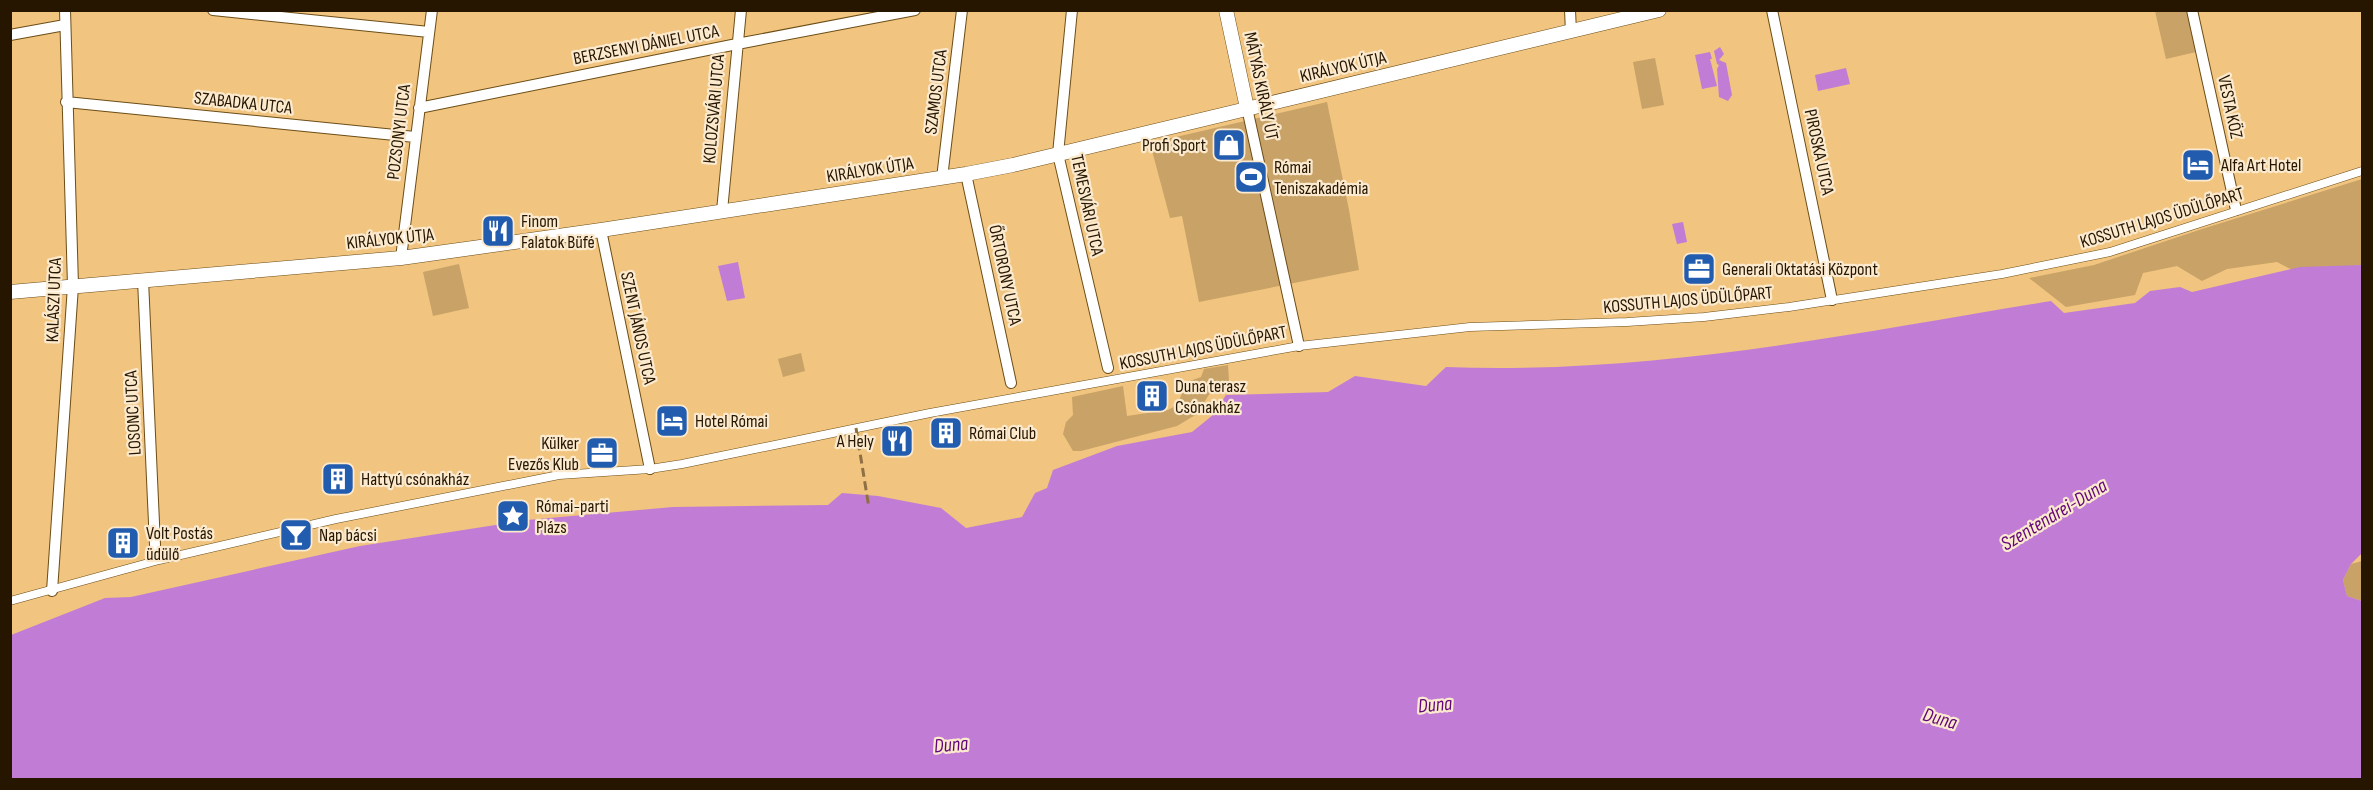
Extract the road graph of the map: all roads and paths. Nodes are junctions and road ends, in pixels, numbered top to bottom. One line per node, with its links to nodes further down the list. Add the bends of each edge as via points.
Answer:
1 (65, 10): 13 (street, KALÁSZI UTCA)
2 (213, 10): 14 (street)
3 (432, 10): 14 (street, POZSONYI UTCA)
4 (741, 10): 17 (street, KOLOZSVÁRI UTCA)
5 (915, 10): 17 (street, BERZSENYI DÁNIEL UTCA)
6 (962, 10): 25 (street, SZAMOS UTCA)
7 (1072, 10): 22 (street, TEMESVÁRI UTCA)
8 (1226, 10): 20 (street, MÁTYÁS KIRÁLY ÚT)
9 (1570, 10): 15 (street)
10 (1659, 10): 15 (street, KIRÁLYOK ÚTJA)
11 (1772, 10): 33 (street, PIROSKA UTCA)
12 (2192, 10): 26 (street, VESTA KÖZ)
13 (65, 25): 16 (street); 18 (street, KALÁSZI UTCA)
14 (429, 32): 19 (street, POZSONYI UTCA)
15 (1571, 32): 20 (street, KIRÁLYOK ÚTJA)
16 (10, 35)
17 (737, 44): 19 (street, BERZSENYI DÁNIEL UTCA); 27 (street, KOLOZSVÁRI UTCA)
18 (66, 102): 21 (street, SZABADKA UTCA); 31 (street, KALÁSZI UTCA)
19 (419, 108): 21 (street, POZSONYI UTCA)
20 (1247, 108): 22 (street, KIRÁLYOK ÚTJA); 34 (street, MÁTYÁS KIRÁLY ÚT)
21 (416, 136): 29 (street, POZSONYI UTCA)
22 (1058, 154): 24 (street, KIRÁLYOK ÚTJA); 35 (street, TEMESVÁRI UTCA)
23 (2362, 171): 26 (street, KOSSUTH LAJOS ÜDÜLŐPART)
24 (966, 174): 25 (street, KIRÁLYOK ÚTJA); 36 (street, ŐRTORONY UTCA)
25 (942, 178): 27 (street, KIRÁLYOK ÚTJA)
26 (2236, 210): 33 (street, KOSSUTH LAJOS ÜDÜLŐPART, via 2075,260)
27 (722, 211): 28 (street, KIRÁLYOK ÚTJA)
28 (601, 230): 29 (street, KIRÁLYOK ÚTJA); 37 (street, SZENT JÁNOS UTCA)
29 (401, 258): 30 (street, KIRÁLYOK ÚTJA)
30 (143, 280): 31 (street, KIRÁLYOK ÚTJA); 38 (street, LOSONC UTCA)
31 (73, 286): 32 (street, KIRÁLYOK ÚTJA); 39 (street, KALÁSZI UTCA)
32 (10, 292)
33 (1832, 300): 34 (street, KOSSUTH LAJOS ÜDÜLŐPART, via 1704,317 1470,327)
34 (1299, 346): 37 (street, KOSSUTH LAJOS ÜDÜLŐPART)
35 (1108, 368)
36 (1011, 383)
37 (650, 469): 39 (street, KOSSUTH LAJOS ÜDÜLŐPART, via 559,475 336,519 159,560)
38 (155, 545)
39 (52, 591): 40 (street, KOSSUTH LAJOS ÜDÜLŐPART)
40 (10, 601)

